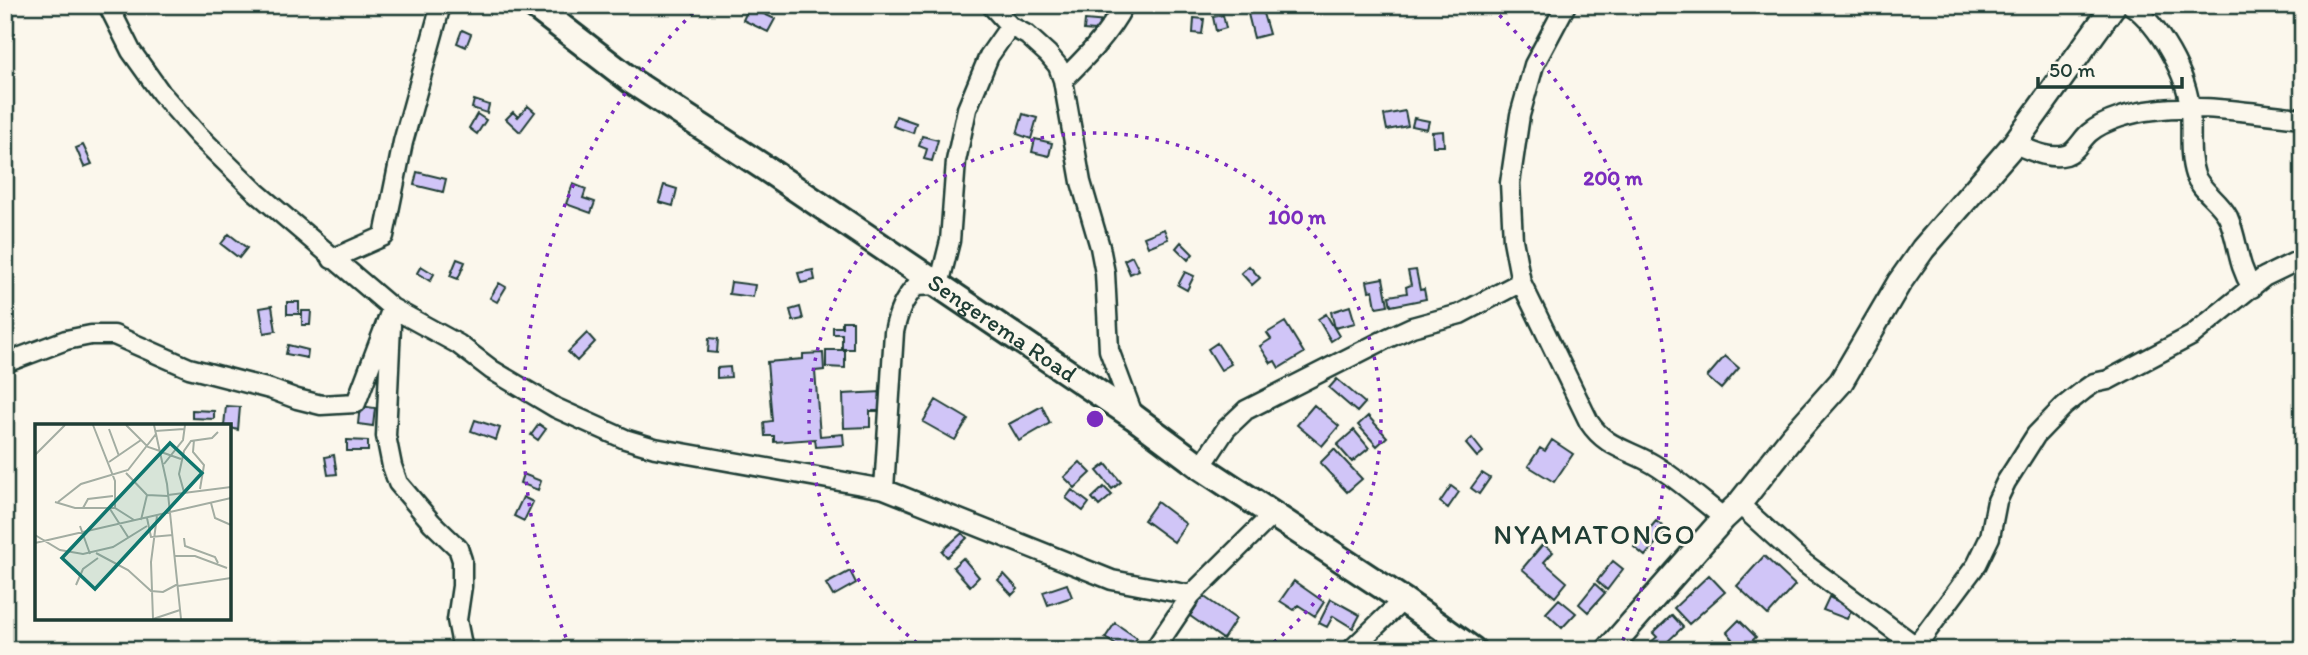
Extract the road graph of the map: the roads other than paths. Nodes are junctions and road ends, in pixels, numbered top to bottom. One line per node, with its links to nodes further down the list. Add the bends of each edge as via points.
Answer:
1 (108, 5): 14 (street, via 131,51 198,135)
2 (441, 5): 14 (street, via 403,142 384,236)
3 (533, 5): 17 (main road, Sengerema Road, via 634,82)
4 (991, 5): 9 (street)
5 (1124, 5): 10 (street, via 1094,49)
6 (1566, 5): 16 (street, via 1534,65 1520,116 1510,183)
7 (2114, 5): 13 (street)
8 (2131, 5): 11 (street, via 2157,30 2182,80)
9 (1010, 26): 10 (street, via 1048,54); 17 (street, via 989,56 967,109 956,161 950,241)
10 (1063, 80): 21 (street, via 1081,182 1105,273 1109,350)
11 (2190, 108): 12 (street); 13 (street, via 2120,118 2089,132 2068,155 2040,154); 18 (street, via 2196,178 2227,216 2242,272)
12 (2303, 118)
13 (2014, 145): 24 (street, via 1923,249 1840,382)
14 (331, 258): 19 (street)
15 (2303, 258): 18 (street)
16 (1521, 282): 22 (street, via 1461,314 1388,338 1246,410 1226,429); 24 (street, via 1598,435)
17 (939, 285): 21 (main road, Sengerema Road); 23 (street, via 916,286 898,312)
18 (2252, 288): 28 (street, via 2191,336 2084,390 2036,435 1997,501 1990,537 1977,564)
19 (392, 307): 20 (street, via 356,403 321,405 297,399 189,368 114,335 66,340); 23 (street, via 556,408 625,439); 29 (street, via 386,436 392,466 398,484 458,548 462,586 457,620)
20 (5, 363)
21 (1134, 417): 22 (main road, Sengerema Road)
22 (1201, 467): 25 (main road, Sengerema Road)
23 (884, 489): 26 (street, via 1112,580)
24 (1732, 511): 28 (street); 33 (street)
25 (1272, 515): 26 (street); 27 (main road, Sengerema Road)
26 (1191, 595): 30 (street)
27 (1403, 600): 31 (street); 32 (main road, Sengerema Road)
28 (1919, 648)
29 (463, 650)
30 (1154, 650)
31 (1351, 650)
32 (1473, 650)
33 (1608, 650)

